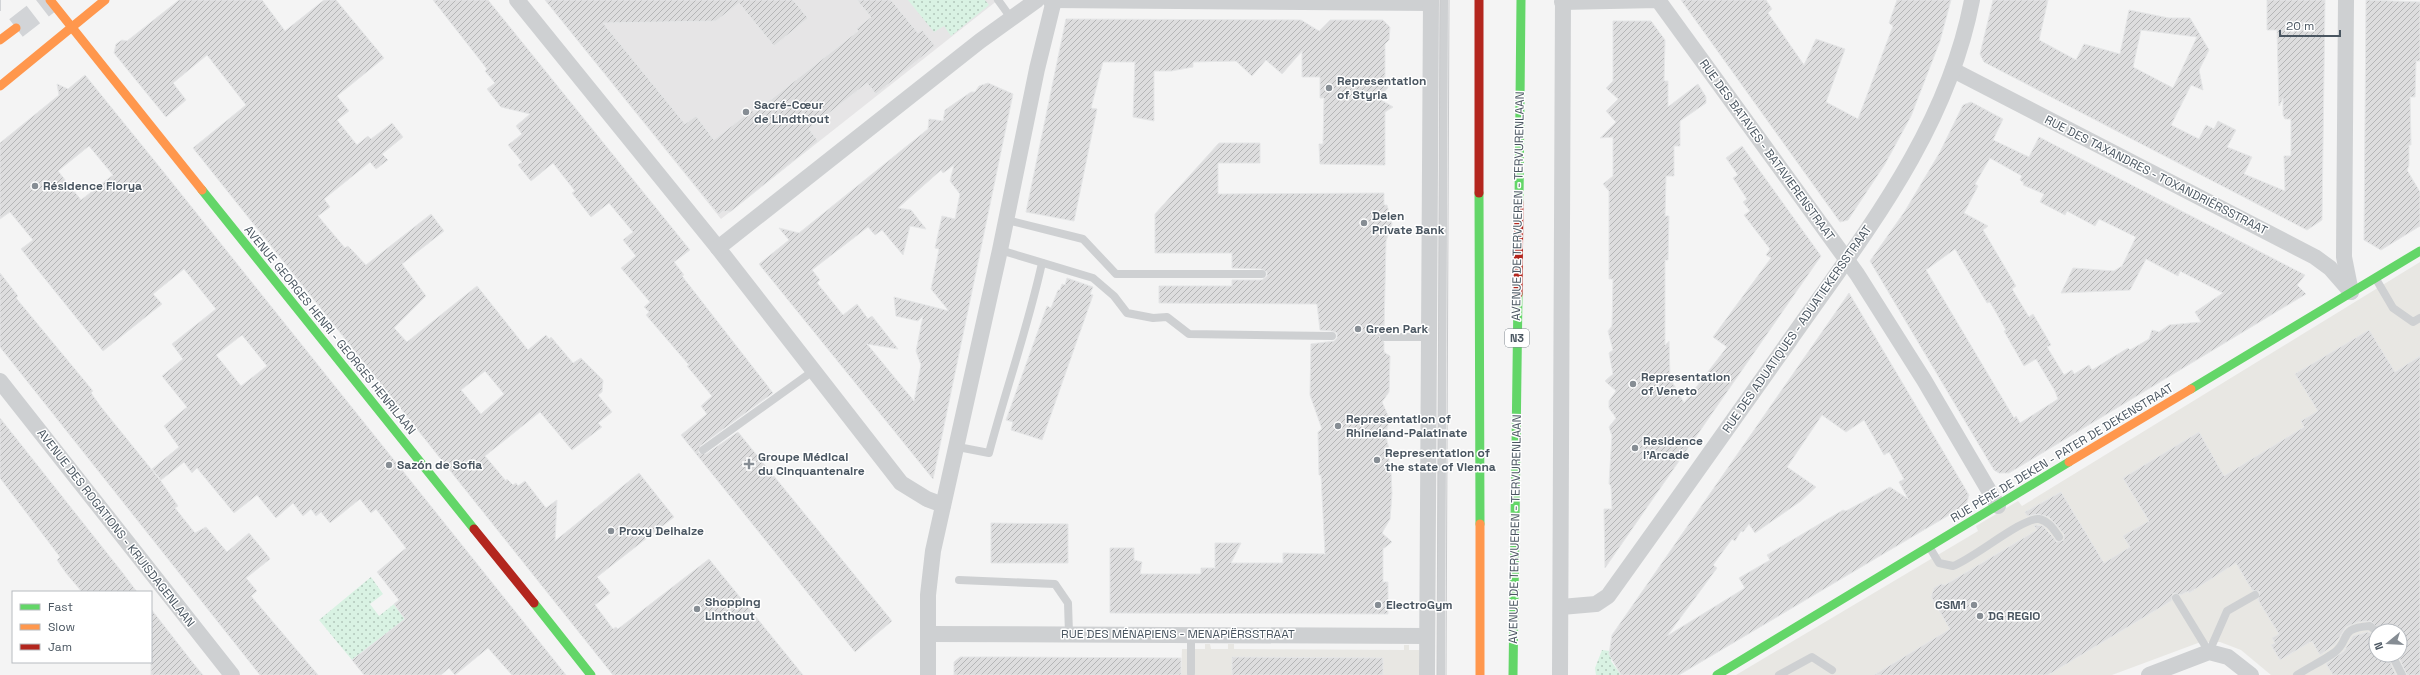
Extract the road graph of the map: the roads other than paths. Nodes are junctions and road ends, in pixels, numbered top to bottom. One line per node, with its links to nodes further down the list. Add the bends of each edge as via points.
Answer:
1 (50, 0): 17 (main road, AVENUE GEORGES HENRI - GEORGES HENRILAAN)
2 (105, 0): 17 (main road)
3 (517, 0): 22 (street)
4 (998, 0): 15 (lane)
5 (1037, 0): 15 (street)
6 (1053, 0): 7 (street); 21 (street)
7 (1305, 0): 13 (street)
8 (1478, 0): 51 (main road)
9 (1521, 0): 63 (main road, AVENUE DE TERVUEREN - TERVURENLAAN / N3)
10 (1658, 0): 14 (street, RUE DES BATAVES - BATAVIERENSTRAAT); 25 (street, RUE DES BATAVES - BATAVIERENSTRAAT)
11 (1972, 0): 19 (street, RUE DES ADUATIQUES - ADUATIEKERSSTRAAT, via 1967,30)
12 (2346, 0): 29 (street, via 2344,258)
13 (1435, 1): 33 (street); 60 (lane)
14 (1562, 1): 45 (street)
15 (1011, 18): 22 (street)
16 (16, 28): 18 (main road)
17 (72, 28): 20 (main road); 57 (main road, AVENUE GEORGES HENRI - GEORGES HENRILAAN)
18 (0, 40)
19 (1953, 70): 25 (street, RUE DES ADUATIQUES - ADUATIEKERSSTRAAT, via 1936,115 1910,165); 29 (street, RUE DES TAXANDRES - TOXANDRIËRSSTRAAT, via 2315,257 2330,268)
20 (0, 86)
21 (1007, 220): 23 (street); 27 (lane, via 1083,239 1116,274)
22 (718, 248): 34 (street)
23 (1000, 250): 26 (lane); 36 (street)
24 (2420, 251): 28 (main road, RUE PÈRE DE DEKEN - PATER DE DEKENSTRAAT)
25 (1847, 260): 39 (street, RUE DES BATAVES - BATAVIERENSTRAAT, via 1924,380); 45 (street, RUE DES ADUATIQUES - ADUATIEKERSSTRAAT, via 1608,596 1596,604)
26 (1042, 263): 31 (lane, via 1093,278 1114,296 1127,313 1153,318 1167,317 1189,334); 36 (lane, via 1034,302 1005,392 989,453)
27 (1262, 274)
28 (2375, 278): 29 (main road, RUE PÈRE DE DEKEN - PATER DE DEKENSTRAAT); 30 (lane, via 2393,308 2413,322)
29 (2351, 292): 39 (main road, RUE PÈRE DE DEKEN - PATER DE DEKENSTRAAT)
30 (2420, 318)
31 (1332, 336)
32 (1384, 337): 33 (lane)
33 (1430, 337): 50 (street)
34 (813, 371): 37 (lane); 38 (street, via 901,483 927,499)
35 (0, 381): 56 (street, AVENUE DES ROGATIONS - KRUISDAGENLAAN)
36 (958, 446): 38 (street)
37 (703, 450)
38 (943, 505): 47 (street, via 933,551 928,595)
39 (1998, 506): 41 (main road, RUE PÈRE DE DEKEN - PATER DE DEKENSTRAAT)
40 (2059, 538): 41 (lane, via 2050,524 2039,519 2027,521 1953,566 1940,563)
41 (1930, 547): 65 (main road, RUE PÈRE DE DEKEN - PATER DE DEKENSTRAAT)
42 (959, 580): 48 (lane, via 1055,584 1068,603)
43 (2255, 595): 52 (lane, via 2227,611)
44 (2176, 598): 52 (lane)
45 (1561, 607): 64 (street)
46 (2368, 626): 69 (lane, via 2355,627 2345,635 2336,651)
47 (928, 634): 48 (street, RUE DES MÉNAPIENS - MENAPIËRSSTRAAT); 58 (street)
48 (1069, 634): 49 (street, RUE DES MÉNAPIENS - MENAPIËRSSTRAAT)
49 (1191, 634): 50 (street, RUE DES MÉNAPIENS - MENAPIËRSSTRAAT); 55 (lane)
50 (1427, 636): 59 (street)
51 (1479, 644): 61 (main road); 62 (main road)
52 (2209, 652): 67 (street); 68 (street, via 2228,657)
53 (2396, 663): 70 (lane)
54 (1832, 670): 66 (lane, via 1812,657)
55 (1191, 673)
56 (232, 675)
57 (591, 675)
58 (928, 675)
59 (1427, 675)
60 (1441, 675)
61 (1477, 675)
62 (1480, 675)
63 (1513, 675)
64 (1560, 675)
65 (1717, 675)
66 (1779, 675)
67 (2149, 675)
68 (2251, 675)
69 (2297, 675)
70 (2402, 675)

